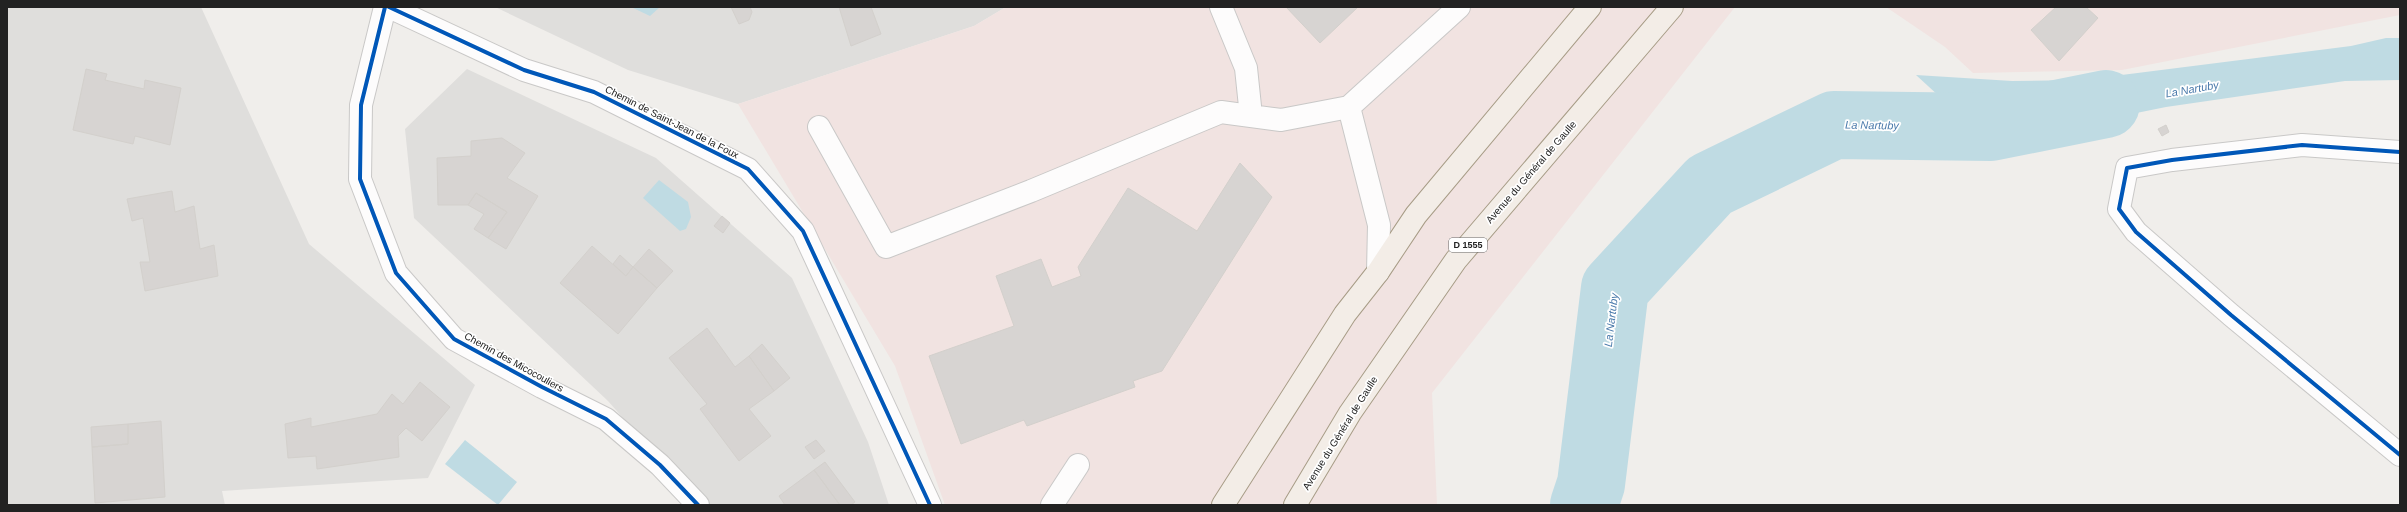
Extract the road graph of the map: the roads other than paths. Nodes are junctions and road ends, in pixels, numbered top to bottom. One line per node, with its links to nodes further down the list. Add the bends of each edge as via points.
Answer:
1 (384, 7): 14 (street, Chemin des Micocouliers, via 361,105 360,179 396,273 454,339 606,419 660,465)
2 (389, 7): 15 (street, Chemin de Saint-Jean de la Foux, via 524,70 594,92 748,169 803,231)
3 (1221, 7): 8 (street, via 1246,68)
4 (1459, 7): 7 (street)
5 (1590, 7): 11 (main road, via 1416,215)
6 (1672, 7): 18 (main road, Avenue du Général de Gaulle / D 1555, via 1456,260 1350,413)
7 (1349, 107): 8 (street, via 1281,120); 11 (street, via 1379,225)
8 (1251, 116): 9 (street, via 1221,112 1031,191 886,247)
9 (819, 127)
10 (2400, 152): 12 (street, via 2302,145 2172,160 2127,168 2119,209 2136,232 2231,315)
11 (1378, 272): 17 (main road, via 1345,314)
12 (2400, 455)
13 (1078, 465): 16 (street)
14 (698, 505)
15 (930, 505)
16 (1052, 505)
17 (1223, 505)
18 (1295, 505)

